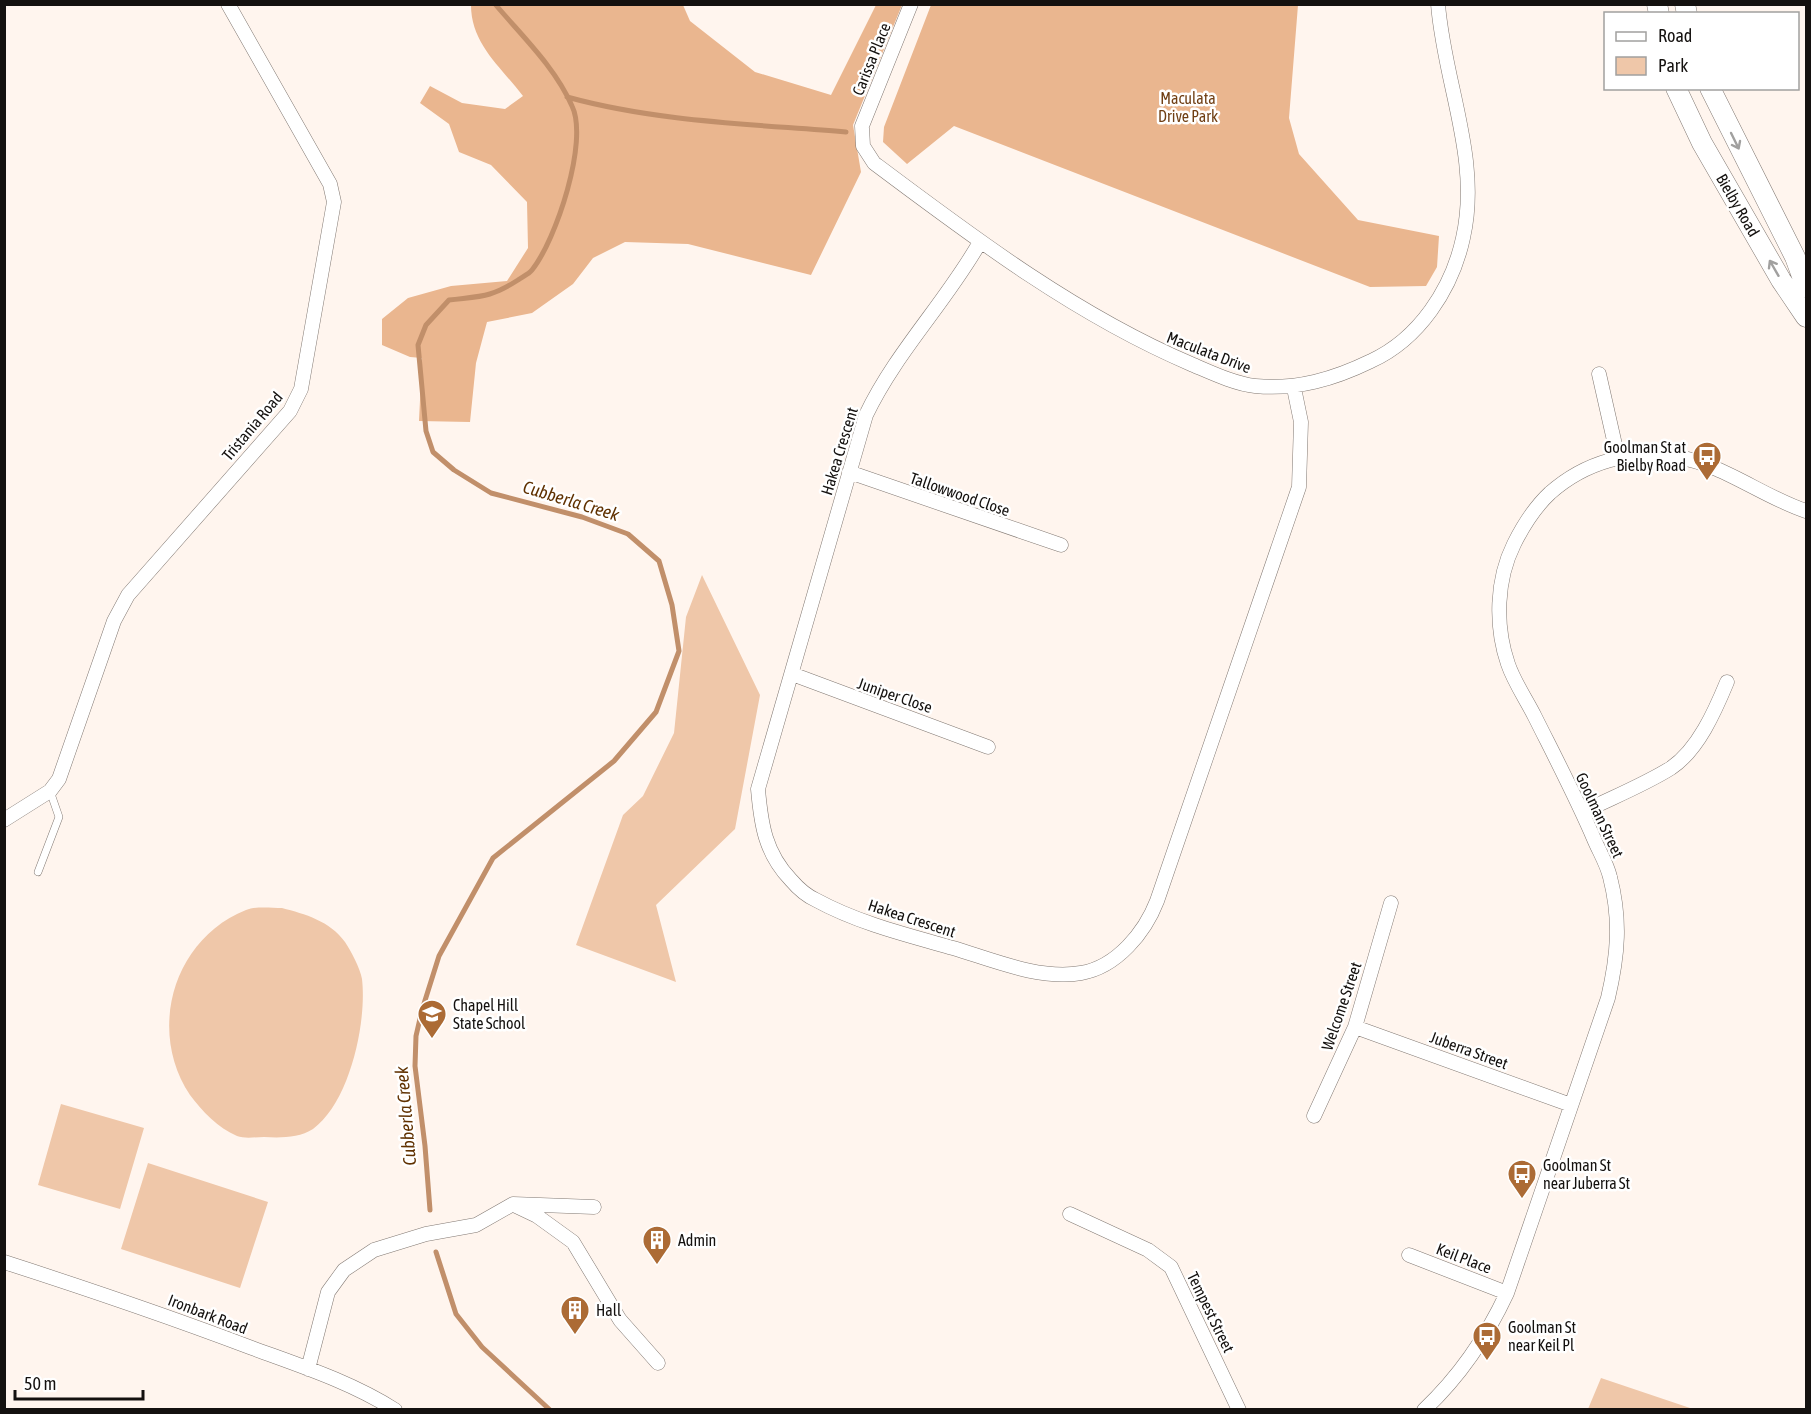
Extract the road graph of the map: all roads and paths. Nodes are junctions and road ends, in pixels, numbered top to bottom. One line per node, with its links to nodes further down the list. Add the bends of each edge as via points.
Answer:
1 (228, 4): 19 (street, Tristania Road, via 330,184 334,202 301,389 290,411 128,595 114,621 69,756)
2 (911, 4): 6 (street, Carissa Place)
3 (1438, 4): 11 (street, Maculata Drive, via 1440,33 1466,150 1468,190 1464,237 1449,283 1422,322 1388,353 1345,374)
4 (1677, 90): 9 (street, Bielby Road, one-way to 4, via 1702,143)
5 (1711, 90): 8 (street, Bielby Road, one-way to 8)
6 (862, 126): 7 (street, Maculata Drive, via 863,146 874,163)
7 (980, 242): 11 (street, Maculata Drive, via 1149,346 1252,386); 13 (street, Hakea Crescent, via 964,270 880,384)
8 (1806, 286)
9 (1806, 316)
10 (1599, 374): 12 (street)
11 (1294, 388): 16 (street, Hakea Crescent, via 1301,422 1299,487 1157,901 1149,921 1111,961 1083,973 1024,969 894,931 838,910 814,899 791,880 769,852 761,824 758,789)
12 (1618, 458): 14 (street, Goolman Street, via 1651,454 1679,457); 20 (street, Goolman Street, via 1566,479 1543,499 1520,531 1501,580 1500,627 1508,664)
13 (849, 472): 15 (street, Tallowwood Close); 16 (street, Hakea Crescent)
14 (1806, 511)
15 (1061, 546)
16 (792, 674): 18 (street, Juniper Close)
17 (1727, 682): 20 (street, via 1716,709 1691,748 1672,767)
18 (988, 747)
19 (50, 791): 21 (street, Tristania Road); 22 (lane, via 59,817)
20 (1582, 812): 25 (street, Goolman Street, via 1610,875 1618,917 1618,957)
21 (4, 820)
22 (38, 872)
23 (1391, 903): 24 (street, Welcome Street)
24 (1355, 1027): 25 (street, Juberra Street); 26 (street, Welcome Street)
25 (1572, 1105): 32 (street, Goolman Street)
26 (1314, 1116)
27 (513, 1204): 28 (street); 33 (street, via 573,1242 620,1320); 34 (street, via 476,1225 426,1234 374,1250 344,1270 328,1292)
28 (594, 1207)
29 (1070, 1214): 36 (street, Tempest Street, via 1148,1250 1171,1267)
30 (1409, 1254): 32 (street, Keil Place)
31 (4, 1262): 34 (street, Ironbark Road, via 133,1303)
32 (1507, 1293): 37 (street, Goolman Street, via 1475,1350)
33 (658, 1363)
34 (308, 1369): 35 (street, Ironbark Road, via 354,1387)
35 (395, 1410)
36 (1239, 1410)
37 (1424, 1410)

